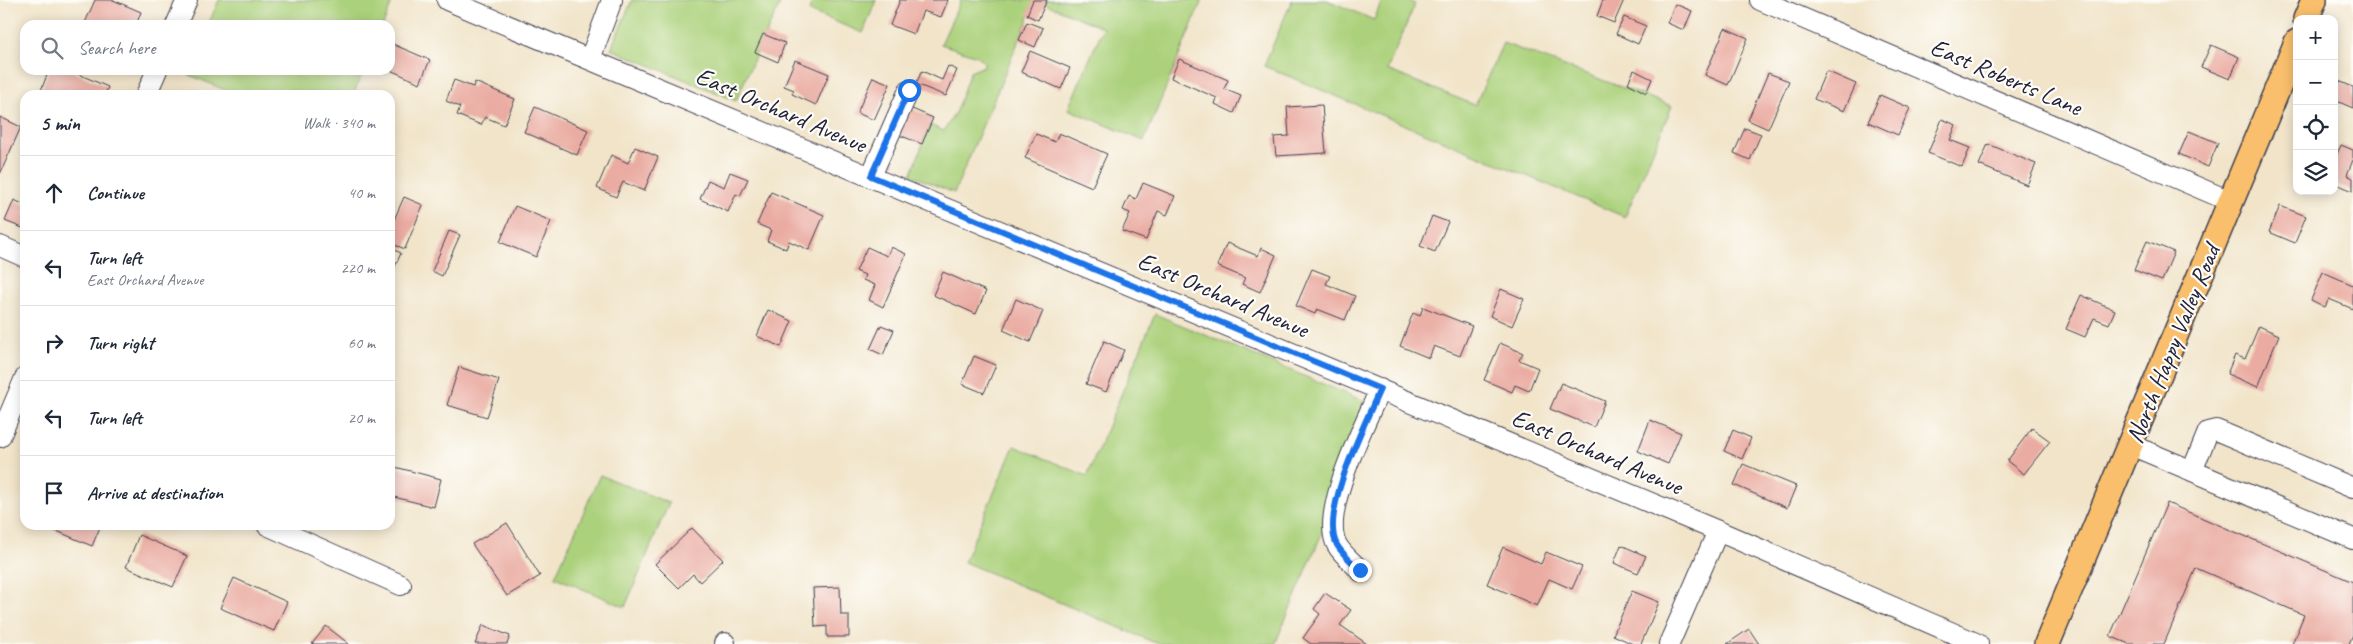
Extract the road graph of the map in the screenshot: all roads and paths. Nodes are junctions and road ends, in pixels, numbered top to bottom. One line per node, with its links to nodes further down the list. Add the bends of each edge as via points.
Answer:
1 (187, 0): 7 (street)
2 (447, 0): 9 (street, East Orchard Avenue)
3 (612, 0): 9 (street)
4 (1760, 0): 14 (street, East Roberts Lane)
5 (2314, 0): 6 (main road)
6 (2308, 15)
7 (178, 20)
8 (2293, 52): 14 (main road, North Happy Valley Road)
9 (590, 59): 13 (street, East Orchard Avenue)
10 (155, 75): 11 (street)
11 (148, 90)
12 (909, 90): 13 (street)
13 (871, 176): 17 (street, East Orchard Avenue)
14 (2232, 202): 20 (main road, North Happy Valley Road)
15 (0, 246): 16 (street)
16 (20, 255)
17 (1380, 389): 24 (street, East Orchard Avenue); 26 (street, via 1345,470 1332,519 1337,545)
18 (18, 413): 19 (street)
19 (0, 437)
20 (2131, 445): 21 (street); 30 (main road, North Happy Valley Road)
21 (2192, 471): 22 (street, via 2208,432 2216,430); 25 (street)
22 (2353, 488)
23 (278, 530): 27 (street)
24 (1718, 531): 28 (street); 29 (street, East Orchard Avenue)
25 (2353, 539)
26 (1360, 570)
27 (401, 585)
28 (1669, 644)
29 (1978, 644)
30 (2047, 644)

